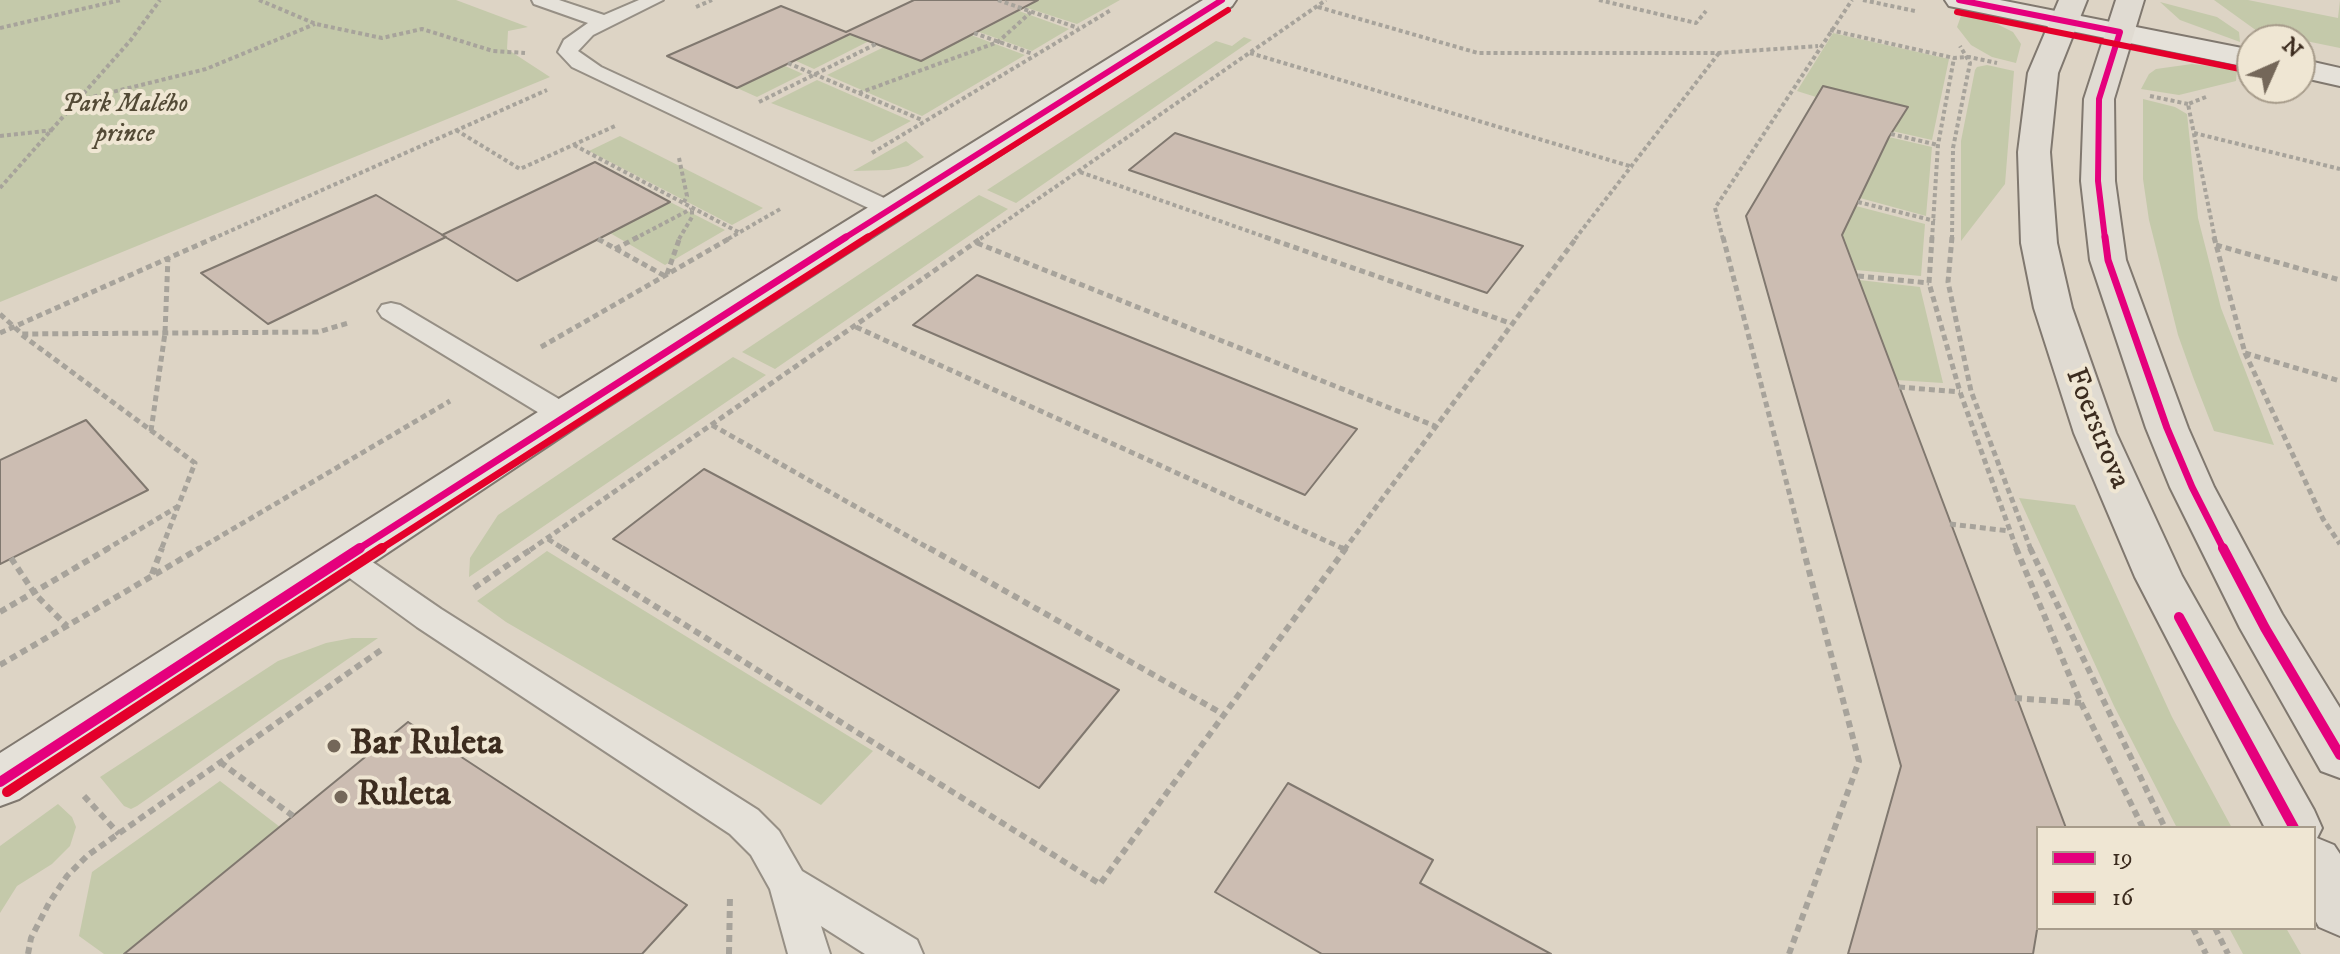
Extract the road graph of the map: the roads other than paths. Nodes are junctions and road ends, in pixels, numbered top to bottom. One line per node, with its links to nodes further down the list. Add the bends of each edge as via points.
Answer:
1 (541, 0): 7 (lane)
2 (654, 0): 7 (lane)
3 (1222, 0): 12 (street)
4 (1959, 0): 6 (street)
5 (2130, 0): 8 (main road)
6 (2069, 11): 8 (street); 18 (main road, Foerstrova, via 2043,73 2034,152 2039,243 2060,335 2095,433 2159,577)
7 (605, 22): 12 (lane, via 571,44 568,52 579,63)
8 (2120, 32): 9 (street); 16 (main road, via 2099,99 2098,181 2108,260 2192,487 2258,616)
9 (2236, 56)
10 (2316, 72): 11 (street)
11 (2340, 77)
12 (889, 209): 14 (street)
13 (391, 311): 14 (lane)
14 (564, 415): 15 (street)
15 (344, 558): 17 (street); 20 (lane, via 744,822 765,843)
16 (2340, 755)
17 (0, 782)
18 (2293, 826)
19 (2316, 866): 21 (main road)
20 (788, 884): 22 (lane); 23 (lane)
21 (2340, 908)
22 (809, 954)
23 (902, 954)

